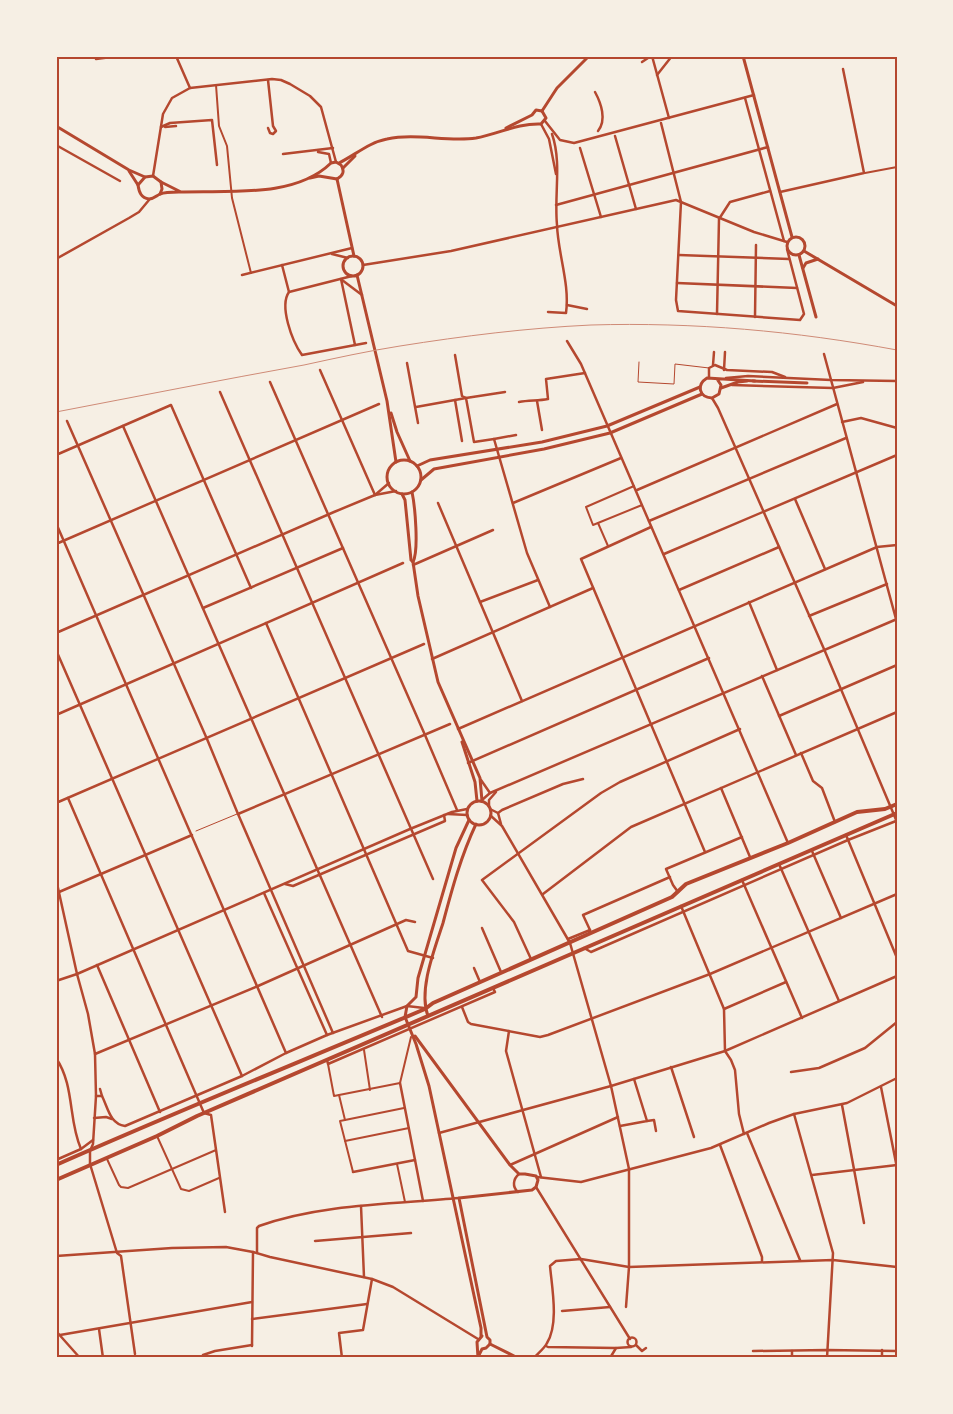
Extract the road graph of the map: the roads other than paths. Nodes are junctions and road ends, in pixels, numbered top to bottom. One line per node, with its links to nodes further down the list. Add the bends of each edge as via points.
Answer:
1 (118, 56): 7 (street)
2 (176, 56): 13 (street)
3 (589, 56): 17 (street, via 557,88)
4 (652, 56): 8 (street); 10 (street)
5 (672, 56): 10 (street)
6 (743, 56): 15 (street)
7 (96, 59)
8 (642, 62)
9 (843, 69): 47 (street)
10 (657, 75): 19 (street)
11 (268, 80): 12 (street); 26 (street, via 275,132 270,133); 33 (street, via 281,80 317,101 322,107)
12 (216, 85): 13 (street); 58 (street, via 219,126 227,146)
13 (190, 88): 25 (street, via 172,98 163,114)
14 (596, 92): 29 (street, via 603,117)
15 (754, 95): 16 (street); 32 (street)
16 (745, 97): 19 (street); 35 (street)
17 (542, 111): 18 (street, via 536,110); 20 (street)
18 (532, 115): 22 (street, via 532,120); 27 (street)
19 (669, 118): 28 (street, via 574,143 560,140)
20 (545, 121): 22 (street); 28 (street)
21 (661, 123): 46 (street)
22 (538, 124): 27 (street); 51 (street, via 549,139)
23 (56, 126): 45 (street)
24 (176, 126): 25 (street)
25 (162, 127): 40 (street, via 170,123 212,120); 48 (street)
26 (268, 128)
27 (501, 130): 38 (street, via 467,139 387,139)
28 (551, 130): 51 (street, via 557,151)
29 (598, 131)
30 (615, 136): 57 (street)
31 (56, 145): 54 (street)
32 (768, 147): 35 (street); 61 (street)
33 (333, 148): 36 (street); 39 (street)
34 (580, 148): 63 (street)
35 (759, 149): 46 (street); 59 (street)
36 (314, 151): 37 (street); 41 (street, via 329,154)
37 (283, 154)
38 (356, 155): 39 (street); 44 (street)
39 (338, 163): 41 (street); 44 (street)
40 (217, 164)
41 (331, 164): 43 (street)
42 (897, 166): 47 (street)
43 (327, 168): 50 (street); 53 (street)
44 (343, 168): 52 (street)
45 (129, 170): 49 (street); 56 (street)
46 (674, 173): 57 (street); 66 (street)
47 (864, 173): 61 (street)
48 (153, 176): 49 (street); 55 (street)
49 (144, 177): 56 (street)
50 (330, 177): 52 (street); 53 (street)
51 (557, 177): 67 (street)
52 (337, 179): 76 (street)
53 (304, 180): 58 (street, via 267,190)
54 (120, 181)
55 (161, 182): 60 (street); 62 (street)
56 (138, 185): 64 (street)
57 (630, 185): 63 (street); 69 (street)
58 (232, 191): 60 (street); 92 (street)
59 (770, 191): 71 (street, via 730,202); 74 (street)
60 (181, 192): 62 (street)
61 (780, 192): 73 (street)
62 (159, 194): 65 (street)
63 (594, 194): 67 (street); 70 (street)
64 (143, 196): 65 (street); 68 (street)
65 (150, 199): 68 (street)
66 (681, 202): 69 (street); 71 (street); 80 (street)
67 (556, 205): 72 (street)
68 (143, 206): 86 (street, via 139,212)
69 (636, 209): 70 (street)
70 (601, 217): 72 (street)
71 (719, 219): 74 (street); 83 (street)
72 (557, 227): 90 (street, via 451,251); 103 (street)
73 (792, 237): 74 (street); 78 (street, via 804,241)
74 (786, 242): 77 (street)
75 (756, 244): 84 (street)
76 (352, 248): 79 (street); 82 (street)
77 (787, 249): 81 (street); 87 (street)
78 (804, 251): 81 (street); 88 (street)
79 (331, 253): 85 (street); 89 (street)
80 (679, 255): 83 (street); 97 (street)
81 (799, 255): 91 (street)
82 (354, 256): 85 (street); 90 (street)
83 (719, 256): 84 (street); 98 (street)
84 (756, 257): 87 (street); 99 (street)
85 (348, 258): 95 (street, via 344,271)
86 (56, 259)
87 (789, 259): 100 (street)
88 (818, 259): 91 (street, via 806,263); 104 (street)
89 (282, 265): 92 (street); 101 (street)
90 (362, 265): 94 (street)
91 (803, 269): 109 (street)
92 (251, 273): 93 (street)
93 (242, 275)
94 (357, 275): 95 (street); 102 (street)
95 (352, 276): 96 (street)
96 (341, 279): 101 (street); 102 (street); 112 (street)
97 (677, 283): 98 (street); 107 (street, via 678,311)
98 (718, 285): 99 (street); 107 (street)
99 (756, 286): 100 (street); 108 (street)
100 (797, 288): 108 (street, via 804,314 802,319)
101 (288, 292): 112 (street, via 285,305 291,334 302,355)
102 (363, 296): 146 (street)
103 (567, 305): 105 (street); 106 (street, via 566,313)
104 (897, 306)
105 (588, 309)
106 (548, 312)
107 (717, 314): 108 (street)
108 (755, 317)
109 (816, 317)
110 (567, 341): 123 (street)
111 (366, 343): 112 (street)
112 (355, 345)
113 (714, 352): 119 (street)
114 (725, 352): 122 (street)
115 (824, 354): 130 (street)
116 (454, 355): 143 (street, via 462,396)
117 (639, 362): 120 (lane, via 638,382 674,384 676,364)
118 (407, 363): 151 (street)
119 (713, 366): 120 (street); 122 (street, via 718,365)
120 (709, 368): 124 (street)
121 (320, 370): 152 (street)
122 (724, 370): 126 (street, via 772,372)
123 (585, 374): 147 (street, via 546,379 548,399); 157 (street)
124 (709, 377): 127 (street); 136 (street)
125 (726, 378): 126 (street); 127 (street); 129 (street)
126 (788, 378): 128 (street)
127 (717, 379): 137 (street)
128 (812, 379): 130 (street); 138 (street, via 815,383)
129 (755, 380): 134 (street); 135 (street)
130 (830, 380): 131 (street); 139 (street)
131 (867, 381): 132 (street); 139 (street)
132 (897, 381)
133 (270, 382): 163 (street)
134 (808, 383)
135 (727, 385): 137 (street); 138 (street)
136 (700, 387): 142 (street); 157 (street)
137 (721, 388): 144 (street, via 719,394)
138 (811, 388): 139 (street)
139 (833, 388): 150 (street)
140 (220, 392): 173 (street)
141 (505, 392): 143 (street)
142 (702, 394): 144 (street); 160 (street)
143 (466, 398): 145 (street); 164 (street, via 474,442)
144 (712, 398): 167 (street)
145 (455, 400): 151 (street); 165 (street)
146 (387, 401): 174 (street); 175 (street)
147 (537, 401): 148 (street); 159 (street)
148 (519, 402)
149 (379, 404): 152 (street)
150 (837, 404): 154 (street); 167 (street)
151 (415, 407): 155 (street)
152 (343, 419): 163 (street); 187 (street)
153 (67, 421): 166 (street)
154 (842, 422): 158 (street, via 861,418); 162 (street)
155 (418, 423)
156 (123, 426): 166 (street); 179 (street, via 170,405); 189 (street)
157 (607, 426): 160 (street); 168 (street)
158 (897, 428)
159 (542, 430)
160 (610, 433): 171 (street); 172 (street)
161 (516, 435): 164 (street)
162 (846, 438): 177 (street); 178 (street)
163 (296, 439): 173 (street); 194 (street)
164 (494, 439): 168 (street)
165 (462, 441)
166 (78, 446): 169 (street); 195 (street)
167 (736, 448): 178 (street); 184 (street)
168 (496, 450): 171 (street); 176 (street, via 430,460)
169 (56, 455)
170 (897, 455): 177 (street)
171 (500, 458): 180 (street, via 434,469); 191 (street)
172 (621, 458): 182 (street); 191 (street)
173 (250, 459): 179 (street); 201 (street)
174 (410, 461): 175 (street); 176 (street)
175 (396, 462): 181 (street, via 389,471)
176 (417, 466): 180 (street)
177 (856, 473): 188 (street); 208 (street)
178 (749, 478): 193 (street); 196 (street)
179 (203, 480): 189 (street); 211 (street)
180 (421, 480): 185 (street)
181 (389, 483): 183 (street); 187 (street)
182 (634, 486): 184 (street); 198 (street, via 586,507 593,525)
183 (396, 491): 186 (street); 187 (street)
184 (636, 491): 192 (street)
185 (412, 492): 186 (street); 213 (street, via 416,539)
186 (402, 494): 213 (street)
187 (375, 495): 194 (street)
188 (794, 499): 193 (street); 215 (street)
189 (156, 500): 195 (street); 216 (street)
190 (438, 503): 205 (street)
191 (513, 503): 217 (street, via 526,553)
192 (642, 505): 196 (street); 198 (street)
193 (763, 512): 207 (street); 210 (street)
194 (329, 515): 201 (street); 209 (street)
195 (111, 520): 202 (street); 224 (street)
196 (650, 521): 199 (street)
197 (56, 523): 202 (street)
198 (598, 523): 206 (street)
199 (652, 527): 206 (street); 210 (street)
200 (493, 530): 205 (street)
201 (284, 536): 211 (street); 214 (street)
202 (64, 541): 203 (street); 230 (street)
203 (56, 544)
204 (897, 545): 208 (street)
205 (456, 546): 213 (street); 225 (street)
206 (608, 547): 222 (street, via 581,559)
207 (779, 547): 218 (street); 223 (street)
208 (876, 547): 215 (street); 220 (street)
209 (344, 548): 214 (street); 219 (street)
210 (664, 554): 223 (street)
211 (237, 556): 216 (street); 221 (street)
212 (403, 563): 219 (street)
213 (413, 563): 244 (street)
214 (297, 568): 221 (street); 227 (street)
215 (825, 570): 218 (street)
216 (189, 576): 224 (street); 229 (street)
217 (538, 580): 225 (street); 228 (street)
218 (795, 582): 226 (street); 231 (street)
219 (359, 583): 227 (street); 243 (street)
220 (887, 584): 231 (street); 232 (street)
221 (251, 588): 229 (street)
222 (593, 588): 228 (street); 241 (street)
223 (679, 590): 234 (street)
224 (144, 596): 230 (street); 245 (street)
225 (480, 602): 235 (street)
226 (749, 602): 234 (street); 247 (street)
227 (313, 603): 233 (street); 249 (street)
228 (550, 607): 235 (street)
229 (203, 608): 237 (street)
230 (97, 616): 236 (street); 250 (street)
231 (809, 616): 239 (street)
232 (897, 619): 239 (street)
233 (266, 623): 237 (street); 254 (street)
234 (695, 626): 241 (street); 242 (street)
235 (493, 632): 244 (street); 255 (street)
236 (56, 633)
237 (219, 644): 245 (street); 260 (street)
238 (424, 644): 243 (street)
239 (824, 649): 247 (street); 251 (street)
240 (56, 650): 256 (street)
241 (622, 658): 252 (street); 255 (street)
242 (709, 658): 252 (street); 253 (street)
243 (392, 659): 249 (street); 266 (street)
244 (432, 659): 263 (street)
245 (174, 663): 250 (street); 267 (street)
246 (897, 665): 251 (street)
247 (777, 670): 248 (street)
248 (762, 676): 253 (street); 259 (street)
249 (346, 679): 254 (street); 270 (street)
250 (126, 684): 256 (street); 272 (street)
251 (841, 689): 259 (street); 265 (street)
252 (636, 690): 262 (street); 273 (street)
253 (724, 693): 262 (street); 264 (street)
254 (299, 699): 260 (street); 277 (street)
255 (522, 701): 263 (street)
256 (80, 704): 258 (street); 280 (street)
257 (897, 712): 265 (street)
258 (56, 715)
259 (779, 716): 271 (street)
260 (252, 719): 267 (street); 284 (street)
261 (450, 724): 266 (street)
262 (651, 725): 274 (street); 282 (street)
263 (458, 729): 268 (street)
264 (740, 729): 274 (street); 276 (street)
265 (858, 730): 269 (street); 291 (street)
266 (426, 735): 270 (street); 293 (street)
267 (207, 739): 272 (street); 296 (street)
268 (466, 749): 273 (street); 275 (street)
269 (802, 754): 271 (street); 301 (street, via 813,780 822,788)
270 (378, 755): 277 (street); 305 (street)
271 (796, 755): 276 (street)
272 (159, 759): 280 (street); 308 (street)
273 (473, 761): 275 (street); 278 (street)
274 (667, 761): 288 (street); 316 (street, via 601,792)
275 (468, 763): 286 (street)
276 (757, 771): 281 (street); 312 (street)
277 (332, 774): 284 (street); 313 (street)
278 (480, 778): 283 (street); 286 (street)
279 (583, 778): 294 (street)
280 (112, 779): 285 (street); 317 (street)
281 (720, 788): 288 (street); 310 (street)
282 (496, 792): 283 (street); 290 (street, via 489,800)
283 (490, 793): 286 (street)
284 (285, 794): 296 (street); 322 (street)
285 (68, 798): 287 (street); 324 (street)
286 (480, 801): 290 (street); 292 (street)
287 (56, 803)
288 (684, 804): 315 (street); 337 (street, via 631,827)
289 (897, 804): 291 (main road)
290 (490, 807): 294 (street); 299 (street)
291 (890, 807): 295 (street); 301 (main road, via 857,812)
292 (467, 809): 293 (street); 298 (street)
293 (457, 810): 297 (street)
294 (498, 813): 304 (street)
295 (895, 813): 302 (street); 309 (main road)
296 (238, 814): 306 (lane); 332 (street)
297 (444, 815): 298 (street); 305 (street); 307 (street, via 445,821)
298 (467, 815): 300 (street)
299 (491, 816): 303 (street, via 485,823); 304 (street)
300 (469, 820): 303 (street); 357 (street, via 456,848)
301 (835, 822): 312 (main road)
302 (896, 822): 311 (street)
303 (476, 824): 358 (street, via 464,850)
304 (502, 826): 316 (street)
305 (410, 829): 307 (street); 313 (street)
306 (196, 832)
307 (413, 834): 318 (street); 327 (street)
308 (192, 835): 317 (street); 342 (street)
309 (846, 835): 311 (street); 314 (main road)
310 (742, 837): 315 (street); 320 (street)
311 (848, 840): 319 (street); 340 (street)
312 (788, 843): 320 (main road)
313 (364, 849): 318 (street); 322 (street)
314 (812, 850): 319 (street); 321 (main road)
315 (705, 852): 326 (street, via 666,869)
316 (518, 853): 337 (street); 360 (street, via 482,880 514,922)
317 (145, 854): 324 (street); 348 (street)
318 (367, 855): 325 (street); 346 (street)
319 (814, 856): 323 (street); 344 (street)
320 (750, 857): 335 (main road, via 686,884)
321 (779, 864): 323 (street); 329 (main road)
322 (318, 869): 325 (street); 330 (street)
323 (782, 870): 331 (street); 350 (street)
324 (101, 874): 334 (street); 355 (street)
325 (321, 875): 330 (street, via 293,886); 352 (street)
326 (670, 877): 335 (street); 349 (street, via 583,914)
327 (433, 879)
328 (56, 880): 334 (street)
329 (742, 880): 331 (street); 333 (main road)
330 (284, 884): 332 (street)
331 (744, 886): 339 (street); 354 (street)
332 (270, 890): 336 (street); 362 (street)
333 (719, 890): 339 (street); 341 (main road)
334 (59, 892): 366 (street)
335 (678, 892): 349 (main road)
336 (264, 893): 342 (street); 363 (street)
337 (543, 894): 351 (street)
338 (897, 894): 340 (street)
339 (721, 895): 343 (street)
340 (874, 904): 344 (street); 359 (street)
341 (681, 906): 343 (street); 353 (main road)
342 (225, 910): 348 (street); 372 (street)
343 (683, 912): 353 (street, via 591,952); 367 (street)
344 (841, 918): 350 (street)
345 (415, 922): 346 (street, via 406,920)
346 (397, 924): 352 (street); 357 (street, via 408,951)
347 (482, 928): 365 (street)
348 (178, 930): 355 (street); 375 (street)
349 (590, 931): 351 (main road)
350 (809, 932): 354 (street); 374 (street)
351 (569, 941): 356 (street); 360 (main road)
352 (351, 944): 362 (street); 380 (street)
353 (584, 948): 356 (main road)
354 (772, 948): 367 (street); 371 (street)
355 (134, 949): 361 (street); 386 (street)
356 (572, 954): 373 (main road); 383 (street)
357 (424, 956): 358 (street); 376 (street, via 416,998)
358 (433, 958): 378 (street)
359 (897, 958)
360 (532, 959): 365 (main road)
361 (97, 965): 366 (street); 392 (street)
362 (304, 965): 363 (street); 390 (street)
363 (297, 968): 372 (street); 391 (street)
364 (474, 968): 370 (street)
365 (501, 972): 370 (main road)
366 (77, 974): 369 (street); 397 (street)
367 (710, 974): 379 (street); 383 (street)
368 (897, 976): 374 (street)
369 (56, 981)
370 (480, 982): 378 (main road)
371 (786, 982): 379 (street); 384 (street)
372 (258, 986): 375 (street); 395 (street)
373 (493, 988): 377 (street, via 495,992); 381 (main road)
374 (840, 1001): 384 (street)
375 (211, 1006): 386 (street); 405 (street)
376 (407, 1006): 378 (street); 380 (street); 382 (street)
377 (462, 1006): 388 (street); 389 (street, via 471,1024)
378 (425, 1008): 381 (street); 382 (main road)
379 (724, 1009): 394 (street)
380 (382, 1016): 390 (street)
381 (428, 1016): 387 (main road)
382 (405, 1017): 387 (street); 401 (main road)
383 (592, 1018): 389 (street, via 544,1037); 409 (street)
384 (802, 1018): 394 (street)
385 (897, 1022): 404 (street, via 865,1048 819,1068)
386 (166, 1024): 392 (street); 416 (street)
387 (408, 1024): 388 (street); 400 (main road)
388 (411, 1031): 393 (street); 396 (street); 398 (street); 408 (street)
389 (509, 1031): 420 (street, via 506,1051)
390 (333, 1033): 391 (street)
391 (327, 1035): 395 (street)
392 (129, 1040): 397 (street); 421 (street)
393 (364, 1050): 400 (street); 412 (street)
394 (725, 1051): 402 (street); 434 (street, via 735,1070 739,1114)
395 (286, 1053): 405 (street)
396 (427, 1053): 398 (street); 429 (street)
397 (95, 1054): 414 (street)
398 (420, 1057): 433 (street)
399 (56, 1058): 440 (street, via 70,1090 74,1135)
400 (327, 1062): 403 (main road); 413 (street, via 334,1096)
401 (295, 1065): 403 (street); 417 (main road)
402 (671, 1067): 406 (street); 436 (street)
403 (298, 1072): 422 (main road)
404 (791, 1072)
405 (242, 1076): 416 (street)
406 (634, 1078): 409 (street); 428 (street)
407 (897, 1078): 410 (street)
408 (400, 1084): 412 (street); 419 (street)
409 (611, 1086): 420 (street); 426 (street)
410 (881, 1087): 418 (street); 451 (street)
411 (100, 1089): 415 (street)
412 (370, 1090): 413 (street)
413 (339, 1095): 427 (street)
414 (96, 1096): 415 (street); 424 (street)
415 (102, 1096): 425 (street)
416 (198, 1096): 417 (street); 421 (street)
417 (200, 1103): 422 (street); 442 (main road)
418 (842, 1105): 423 (street); 454 (street)
419 (405, 1108): 427 (street); 431 (street)
420 (521, 1110): 429 (street); 443 (street)
421 (160, 1112): 425 (street, via 125,1126)
422 (204, 1113): 435 (main road); 441 (street, via 211,1115)
423 (794, 1114): 434 (street); 457 (street)
424 (94, 1118): 425 (street); 437 (street)
425 (112, 1118)
426 (618, 1118): 430 (street); 443 (street)
427 (345, 1120): 438 (street, via 340,1121)
428 (647, 1121): 430 (street); 432 (street, via 654,1120)
429 (478, 1122): 433 (street); 449 (street)
430 (620, 1126): 453 (street)
431 (409, 1128): 438 (street); 446 (street)
432 (656, 1131)
433 (440, 1133): 463 (street)
434 (745, 1134): 439 (street); 478 (street)
435 (157, 1136): 444 (main road); 452 (street)
436 (694, 1137)
437 (93, 1140): 440 (street); 442 (street)
438 (345, 1141): 455 (street)
439 (720, 1145): 453 (street); 480 (street)
440 (80, 1149): 445 (street)
441 (216, 1150): 452 (street); 459 (street)
442 (90, 1151): 447 (street); 450 (main road)
443 (534, 1154): 449 (street); 458 (street)
444 (107, 1157): 447 (main road); 452 (street, via 119,1185 124,1188)
445 (56, 1160)
446 (415, 1160): 448 (street); 465 (street)
447 (90, 1164): 460 (main road); 474 (street)
448 (397, 1164): 455 (street); 466 (street)
449 (510, 1165): 456 (street)
450 (56, 1166)
451 (897, 1166): 454 (street)
452 (172, 1169): 459 (street, via 181,1189 189,1192)
453 (629, 1169): 458 (street, via 581,1182); 481 (street)
454 (854, 1170): 457 (street); 469 (street)
455 (353, 1172)
456 (518, 1174): 458 (street); 462 (street, via 514,1178)
457 (812, 1175): 479 (street)
458 (538, 1177): 461 (street)
459 (220, 1178): 468 (street)
460 (56, 1180)
461 (536, 1187): 462 (street); 477 (street)
462 (518, 1192): 464 (street)
463 (454, 1198): 464 (street); 465 (street); 496 (street, via 482,1328)
464 (459, 1198): 495 (street)
465 (423, 1201): 466 (street)
466 (405, 1202): 467 (street)
467 (361, 1206): 471 (street); 475 (street, via 299,1214 259,1226)
468 (225, 1212)
469 (864, 1223)
470 (411, 1233): 471 (street)
471 (363, 1237): 472 (street); 483 (street)
472 (315, 1240)
473 (253, 1252): 474 (street, via 226,1246); 475 (street); 485 (street)
474 (117, 1253): 476 (street); 491 (street, via 121,1256)
475 (257, 1253): 483 (street)
476 (56, 1256)
477 (582, 1259): 481 (street); 487 (street); 500 (street, via 556,1261 550,1266 554,1311)
478 (800, 1260): 479 (street); 480 (street)
479 (833, 1260): 482 (street); 505 (street)
480 (762, 1262): 481 (street)
481 (628, 1267): 488 (street)
482 (897, 1267)
483 (364, 1278): 484 (street)
484 (372, 1279): 486 (street); 496 (street)
485 (252, 1302): 490 (street); 491 (street)
486 (367, 1304): 490 (street); 514 (street, via 363,1330 339,1333)
487 (610, 1307): 489 (street); 497 (street)
488 (626, 1307)
489 (562, 1311)
490 (252, 1319): 513 (street, via 252,1345 215,1351)
491 (131, 1322): 492 (street); 510 (street)
492 (99, 1329): 494 (street); 512 (street)
493 (56, 1331): 494 (street)
494 (60, 1335): 511 (street)
495 (487, 1336): 496 (street); 498 (street)
496 (480, 1338): 501 (street)
497 (630, 1339): 499 (street, via 636,1339); 502 (street, via 628,1344)
498 (490, 1344): 501 (street, via 486,1348); 516 (street)
499 (636, 1345): 502 (street); 504 (street, via 642,1351)
500 (546, 1346): 503 (street); 517 (street)
501 (480, 1347): 515 (street)
502 (631, 1347): 503 (street)
503 (616, 1348): 518 (street)
504 (646, 1348)
505 (827, 1350): 506 (street); 509 (street); 520 (street)
506 (882, 1350): 508 (street); 521 (street)
507 (753, 1351): 509 (street)
508 (897, 1351)
509 (792, 1352): 519 (street)
510 (135, 1354)
511 (80, 1358)
512 (103, 1358)
513 (202, 1358)
514 (342, 1358)
515 (478, 1358)
516 (518, 1358)
517 (534, 1358)
518 (610, 1358)
519 (792, 1358)
520 (827, 1358)
521 (882, 1358)

